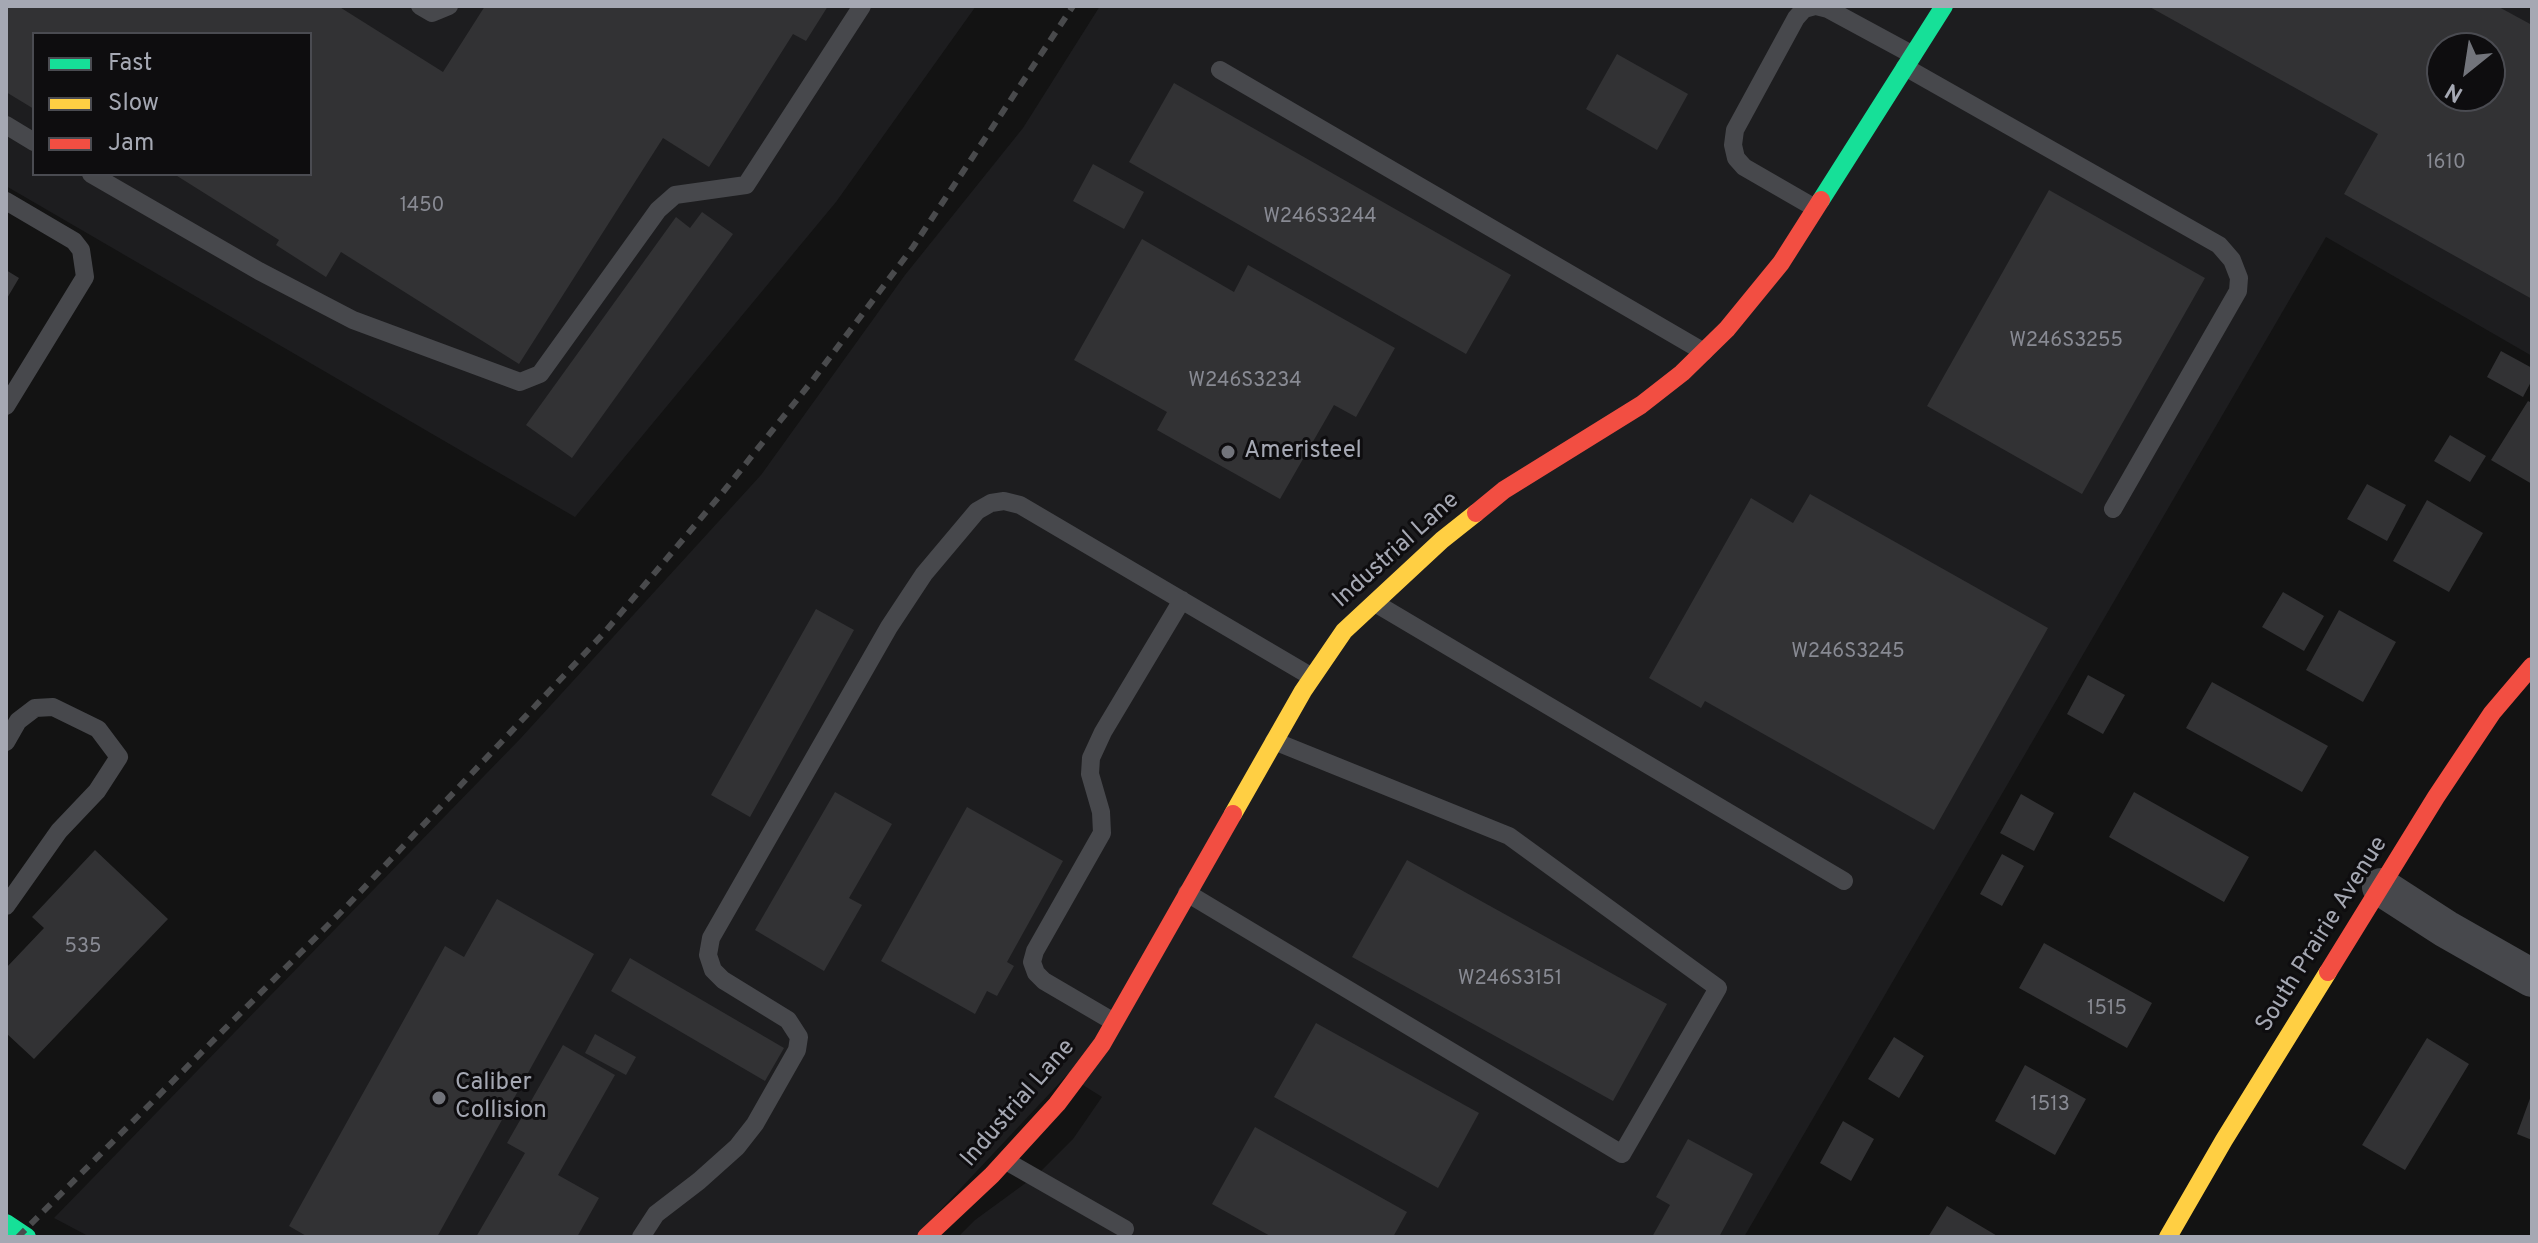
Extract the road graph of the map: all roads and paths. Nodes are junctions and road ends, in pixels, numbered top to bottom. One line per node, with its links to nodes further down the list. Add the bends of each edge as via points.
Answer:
1 (420, 6): 2 (lane, via 432,13)
2 (449, 6)
3 (862, 6): 10 (lane, via 746,185 675,195 658,210 540,374 520,382 353,320)
4 (1815, 6): 6 (lane); 12 (lane, via 1796,18 1735,130 1733,145 1744,167)
5 (1944, 6): 6 (street, Industrial Lane)
6 (1909, 61): 12 (street, Industrial Lane, via 1844,178); 15 (lane, via 2219,245 2232,260 2238,291)
7 (1220, 70): 13 (lane)
8 (6, 125): 9 (lane)
9 (32, 141)
10 (94, 176)
11 (6, 201): 14 (lane, via 74,241 81,250 85,277)
12 (1815, 208): 13 (street, Industrial Lane, via 1781,263)
13 (1704, 352): 17 (street, Industrial Lane, via 1641,405 1504,490)
14 (6, 406)
15 (2113, 509)
16 (1182, 600): 19 (lane); 27 (lane, via 1091,758 1102,833 1032,962 1044,981); 32 (lane, via 1020,505 1004,501 977,511 937,558 889,627 711,938 708,955 713,970 788,1020 799,1037 797,1050 746,1136 656,1214)
17 (1373, 602): 19 (street, Industrial Lane, via 1344,631); 22 (lane)
18 (2532, 666): 23 (street, South Prairie Avenue, via 2492,713)
19 (1313, 677): 20 (street, Industrial Lane)
20 (1274, 741): 24 (street, Industrial Lane); 24 (lane, via 1509,836 1718,988 1622,1154)
21 (6, 742): 25 (lane, via 18,721 35,708 53,707 98,729 119,757)
22 (1844, 881)
23 (2381, 887): 26 (street); 34 (street, South Prairie Avenue)
24 (1187, 893): 27 (street, Industrial Lane)
25 (6, 906)
26 (2532, 978)
27 (1114, 1022): 28 (street, Industrial Lane, via 1057,1104)
28 (1006, 1161): 30 (lane); 33 (street, Industrial Lane)
29 (6, 1223): 31 (street)
30 (1125, 1229)
31 (27, 1237)
32 (641, 1237)
33 (926, 1237)
34 (2168, 1237)

